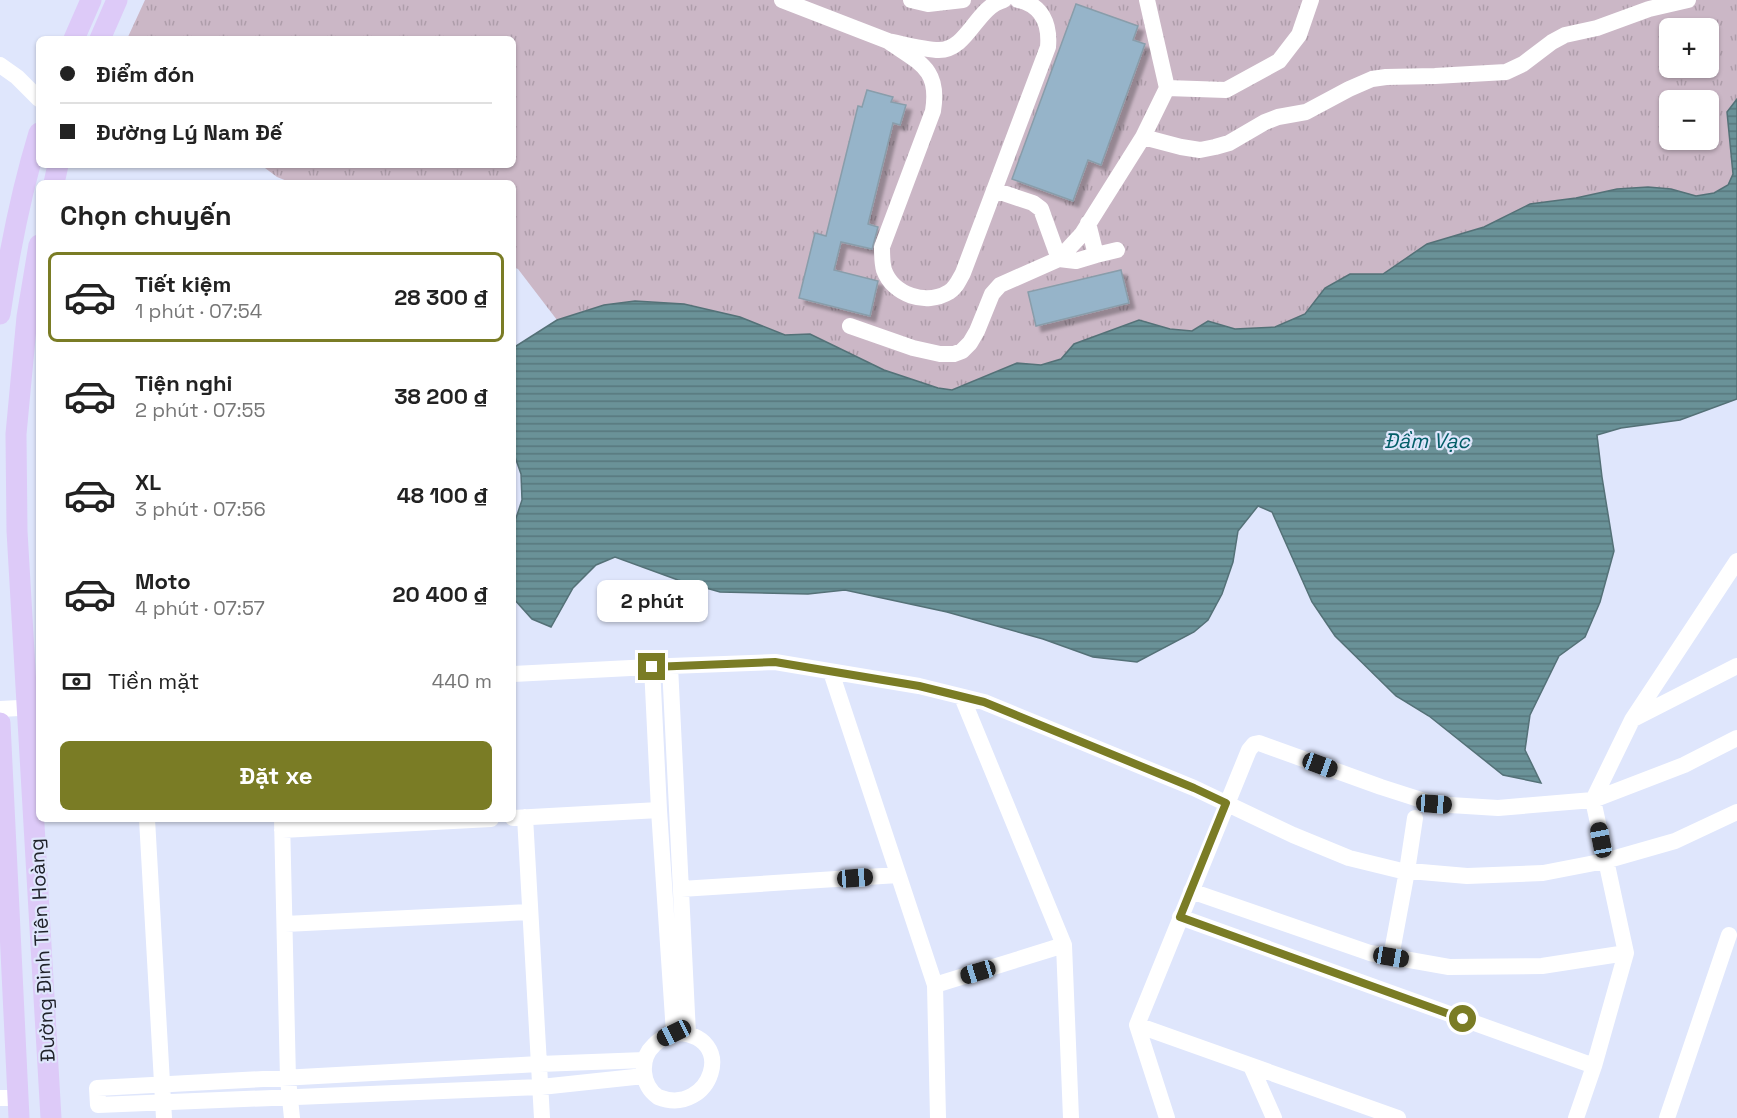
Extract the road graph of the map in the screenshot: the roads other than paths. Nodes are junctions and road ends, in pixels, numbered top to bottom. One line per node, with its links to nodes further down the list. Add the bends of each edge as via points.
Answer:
1 (91, 0): 11 (main road)
2 (117, 0): 12 (main road)
3 (782, 0): 13 (street)
4 (911, 0): 5 (street, via 928,4)
5 (963, 0)
6 (1004, 0): 13 (street, via 991,5 954,46 940,51)
7 (1018, 0): 19 (street, via 1042,14 1049,34 1048,47)
8 (1147, 0): 15 (street)
9 (1311, 0): 15 (street, via 1299,35 1278,61 1226,90)
10 (1688, 0): 17 (street, via 1565,35 1506,72 1372,79 1306,112 1265,122 1215,147 1200,150)
11 (75, 36)
12 (101, 36)
13 (888, 41): 19 (street, via 932,76 936,94 882,247 882,260 891,283 923,299 956,287)
14 (0, 65): 16 (street)
15 (1167, 88): 17 (street)
16 (36, 96)
17 (1143, 137): 20 (street)
18 (36, 143): 25 (main road, via 8,260)
19 (994, 190): 23 (street, via 1041,209)
20 (1089, 224): 22 (street); 23 (street)
21 (1117, 250): 22 (street)
22 (1096, 255): 23 (street, via 1076,261)
23 (1059, 259): 26 (street, via 1000,285 970,343 954,354 913,348)
24 (36, 262): 27 (main road, Đường Đinh Tiên Hoàng)
25 (0, 314)
26 (850, 326)
27 (8, 434): 35 (main road, Đường Đinh Tiên Hoàng)
28 (1737, 561): 37 (street)
29 (670, 666): 31 (street); 32 (street, via 775,662); 54 (street)
30 (1737, 666): 37 (street)
31 (652, 667): 33 (street); 43 (street)
32 (831, 672): 34 (street); 53 (street)
33 (516, 674)
34 (962, 697): 42 (street, via 984,702); 60 (street)
35 (34, 708): 36 (street); 40 (main road, Đường Đinh Tiên Hoàng)
36 (0, 709)
37 (1632, 720): 41 (street)
38 (0, 723): 74 (main road)
39 (1737, 738): 41 (street, via 1684,765)
40 (36, 756)
41 (1593, 800): 42 (street, via 1498,808 1434,804 1259,743 1249,750); 51 (street)
42 (1226, 803): 52 (street, via 1349,858); 55 (street)
43 (659, 810): 45 (street); 65 (street)
44 (1737, 812): 51 (street, via 1675,841)
45 (519, 818): 56 (street)
46 (1415, 818): 52 (street)
47 (39, 822): 77 (main road, Đường Đinh Tiên Hoàng)
48 (147, 822): 71 (street)
49 (366, 822): 50 (street)
50 (282, 824): 58 (street)
51 (1605, 861): 52 (street, via 1543,873 1467,876); 61 (street)
52 (1407, 871): 62 (street)
53 (898, 875): 54 (street); 63 (street)
54 (681, 889): 65 (street)
55 (1191, 891): 57 (street); 62 (street)
56 (529, 912): 58 (street); 66 (street)
57 (1180, 917): 64 (street); 68 (street)
58 (285, 924): 70 (street)
59 (1729, 935): 86 (street)
60 (1064, 945): 63 (street); 81 (street)
61 (1626, 953): 62 (street, via 1542,966 1449,966); 68 (street)
62 (1391, 957)
63 (934, 986): 80 (street)
64 (1137, 1026): 67 (street); 82 (street)
65 (681, 1033): 69 (street, via 653,1045); 76 (street, via 701,1041 710,1053 713,1067 711,1082 692,1107)
66 (538, 1064): 69 (street); 70 (street); 72 (street)
67 (1251, 1066): 83 (street); 84 (street)
68 (1594, 1066): 85 (street)
69 (644, 1068): 72 (street); 76 (street, via 652,1093)
70 (288, 1079): 71 (street); 73 (street)
71 (162, 1084): 75 (street); 75 (street, via 97,1088 98,1105)
72 (541, 1087): 73 (street); 79 (street)
73 (291, 1097): 75 (street); 78 (street)
74 (12, 1105)
75 (163, 1110)
76 (672, 1111)
77 (51, 1118)
78 (292, 1118)
79 (542, 1118)
80 (938, 1118)
81 (1071, 1118)
82 (1167, 1118)
83 (1274, 1118)
84 (1398, 1118)
85 (1576, 1118)
86 (1667, 1118)

